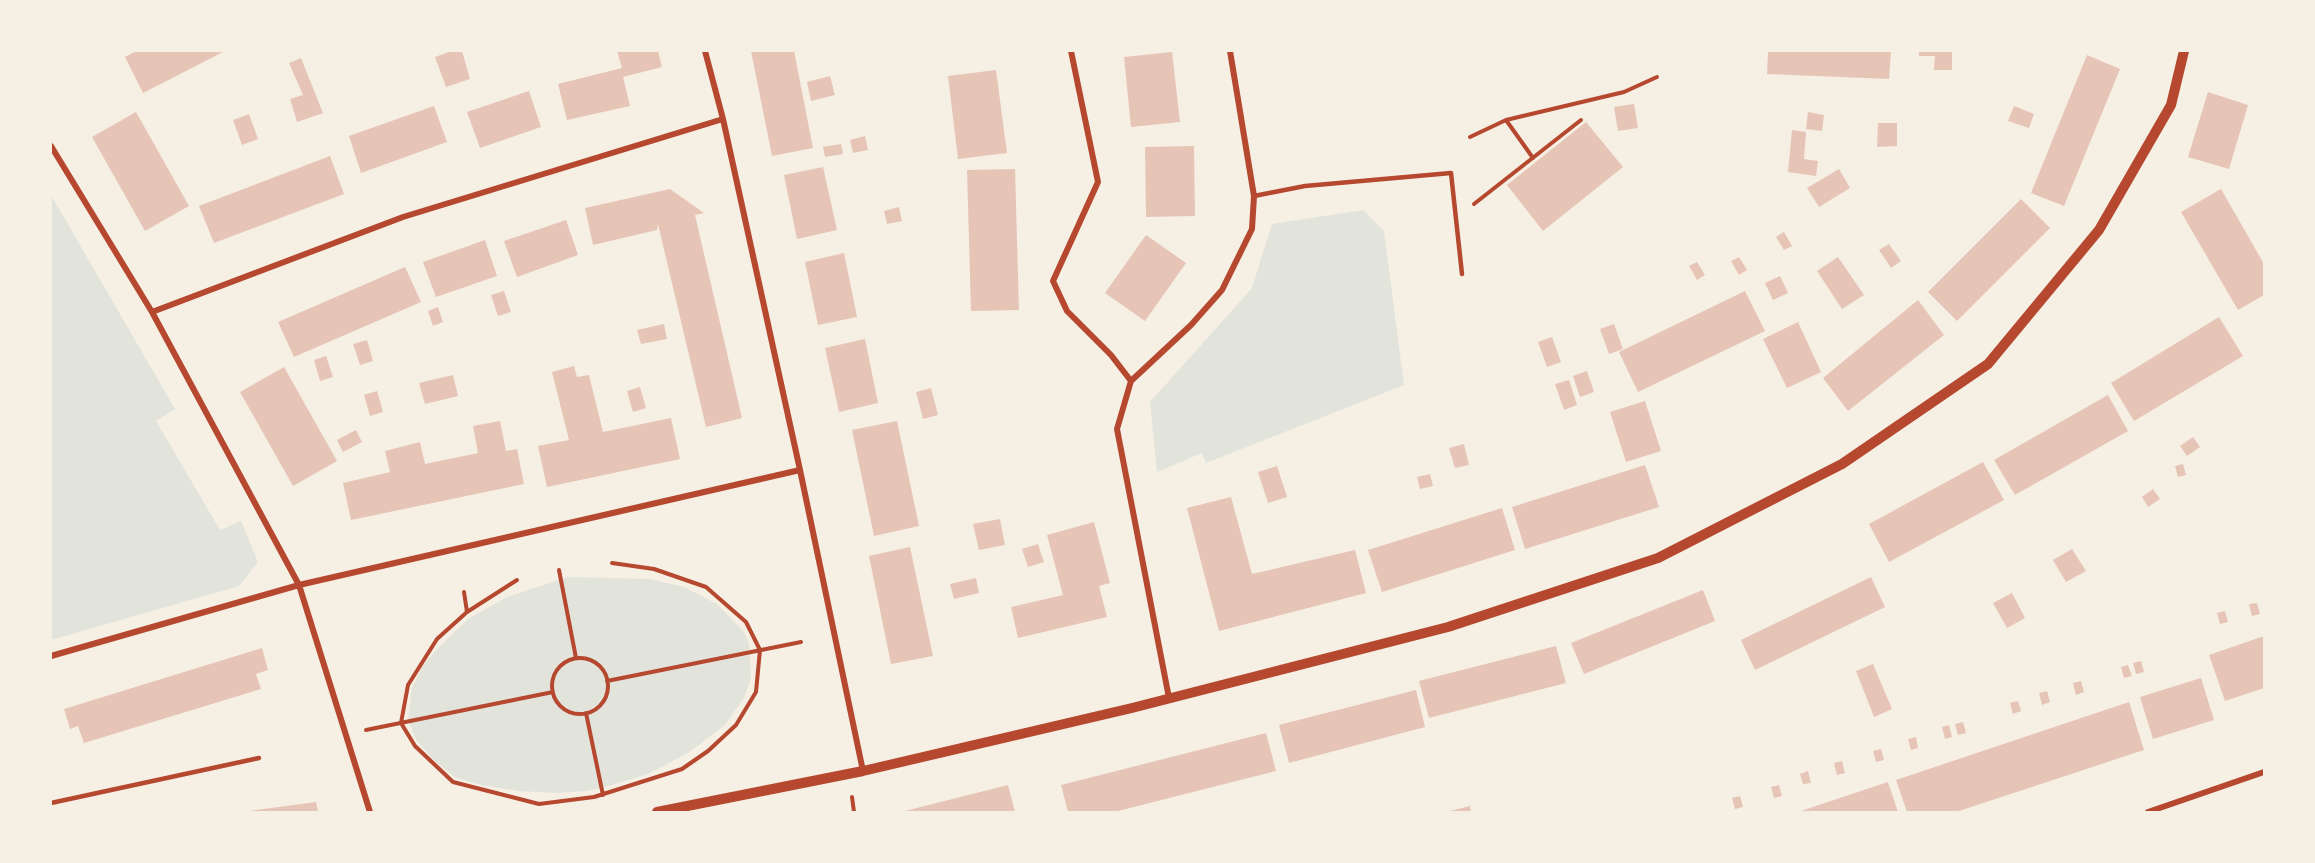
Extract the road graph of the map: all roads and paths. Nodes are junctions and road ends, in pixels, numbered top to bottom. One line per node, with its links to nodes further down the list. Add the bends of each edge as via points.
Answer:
1 (705, 51): 6 (street)
2 (1071, 51): 16 (street, via 1098,182 1053,280 1067,311)
3 (1230, 51): 12 (street)
4 (2184, 51): 30 (street, via 2171,105 2099,230 1988,364 1842,464 1658,558 1448,627)
5 (1658, 77): 7 (path, via 1624,92)
6 (723, 119): 15 (street, via 403,217); 17 (street)
7 (1506, 120): 9 (path); 11 (path)
8 (1581, 120): 11 (path)
9 (1470, 137)
10 (51, 146): 15 (street)
11 (1533, 158): 13 (path)
12 (1254, 196): 13 (lane, via 1305,186 1451,173); 16 (street, via 1252,229 1222,290)
13 (1455, 219): 14 (lane)
14 (1462, 273)
15 (152, 312): 21 (street)
16 (1131, 381): 30 (street, via 1117,429)
17 (800, 470): 21 (street); 35 (street)
18 (612, 563): 25 (path, via 654,569 706,587 746,622)
19 (559, 570): 27 (path)
20 (517, 580): 23 (path)
21 (299, 585): 26 (street); 33 (street)
22 (464, 592): 23 (path)
23 (468, 612): 32 (path, via 437,639 408,685)
24 (801, 642): 25 (path)
25 (760, 650): 28 (path); 37 (path, via 756,692 736,725 708,751 682,769)
26 (51, 656)
27 (576, 658): 28 (path, via 595,662); 29 (path, via 559,667)
28 (608, 681): 31 (path, via 604,700)
29 (553, 692): 31 (path, via 565,709); 32 (path)
30 (1169, 698): 35 (street)
31 (586, 713): 37 (path)
32 (401, 723): 33 (path); 39 (path, via 415,746 453,783)
33 (345, 735): 40 (street)
34 (259, 759): 38 (lane)
35 (863, 771): 42 (street)
36 (2264, 772): 43 (street)
37 (603, 795): 39 (path)
38 (51, 803)
39 (539, 804): 41 (path)
40 (370, 812)
41 (538, 812)
42 (657, 812)
43 (2148, 812)

